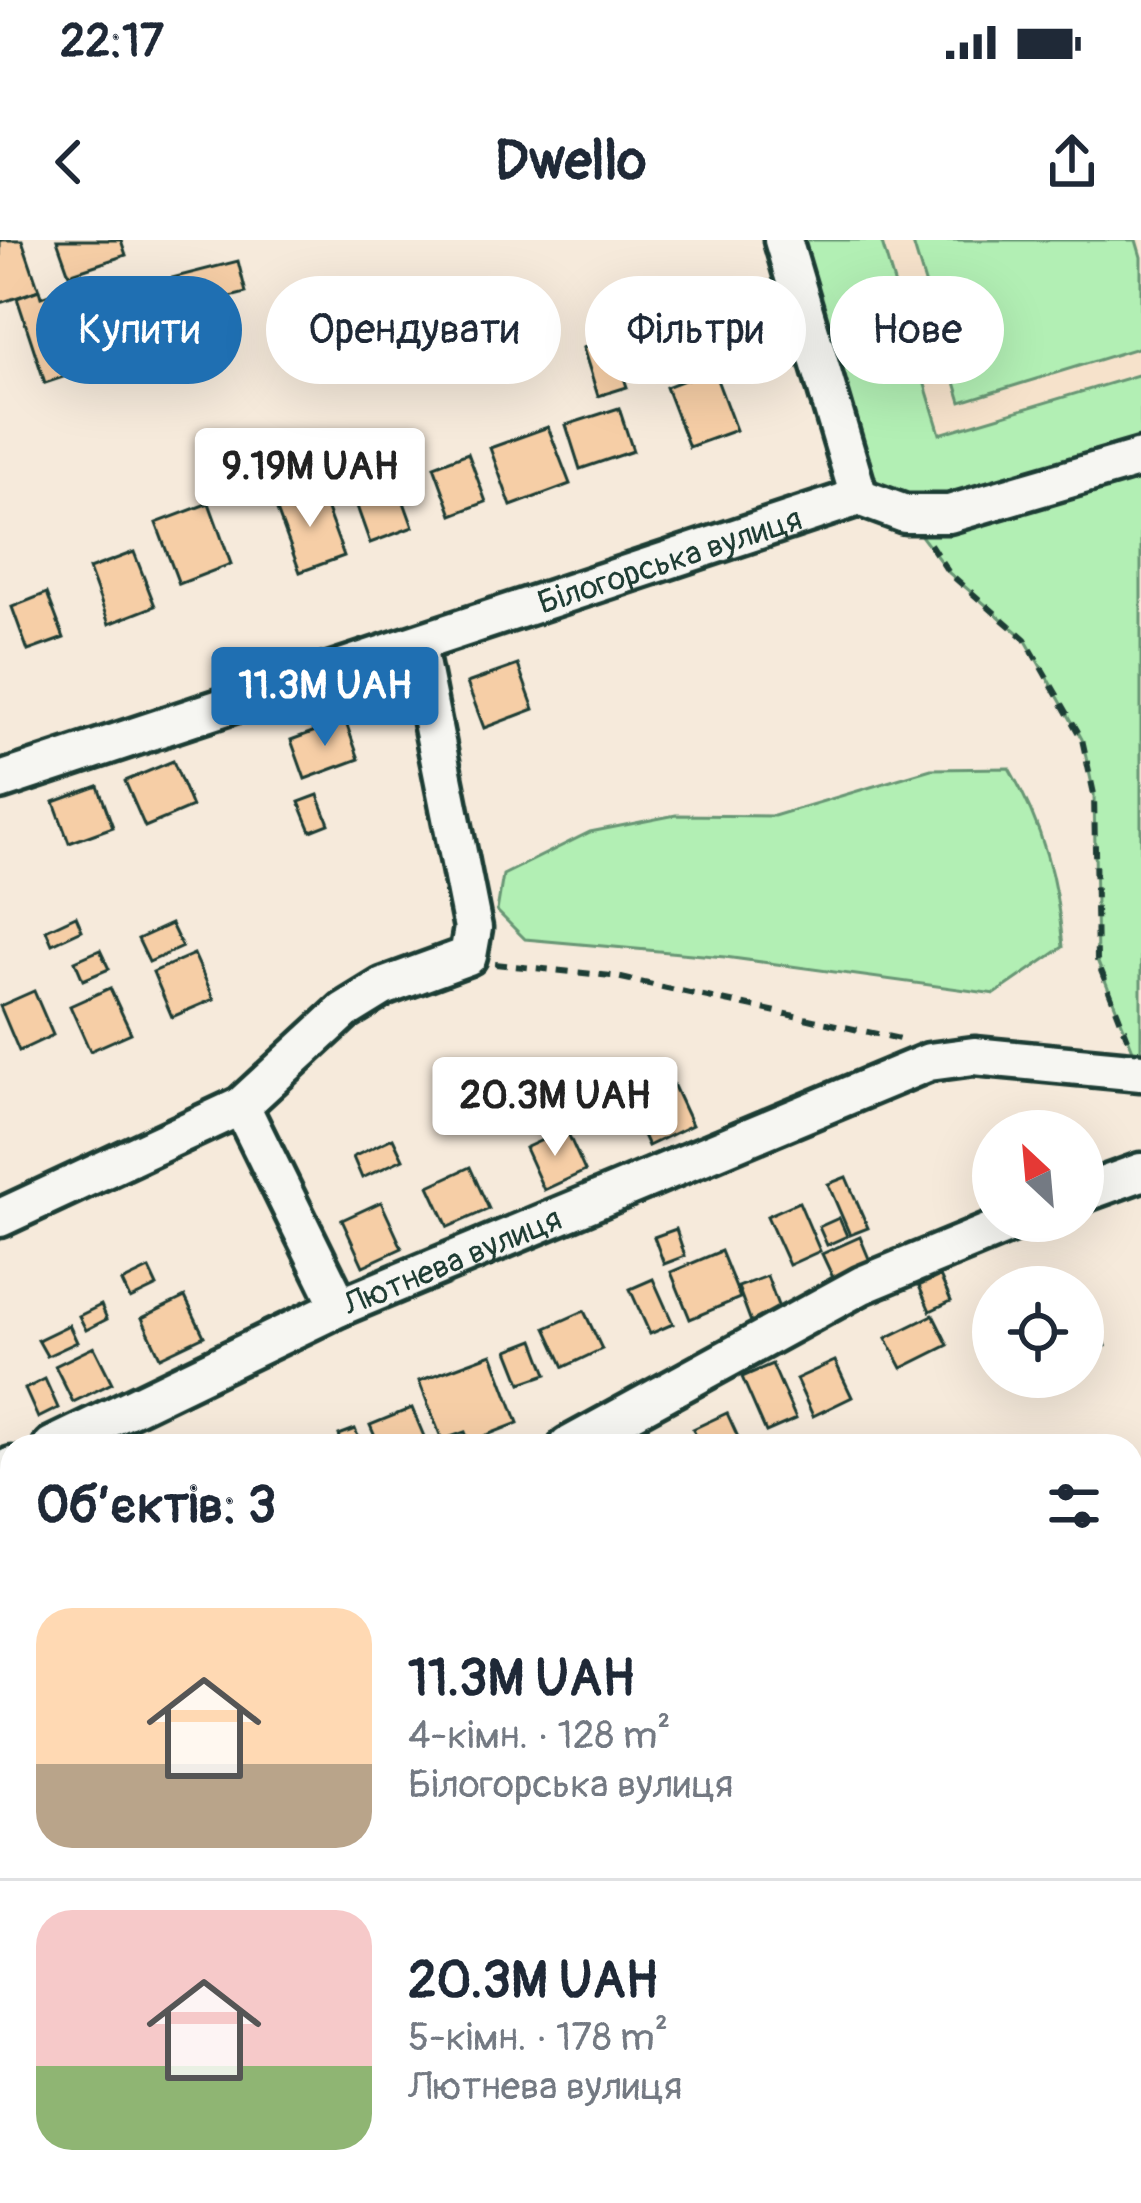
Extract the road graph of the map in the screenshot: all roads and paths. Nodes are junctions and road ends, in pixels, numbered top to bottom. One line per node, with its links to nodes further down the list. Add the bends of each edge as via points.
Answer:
1 (783, 240): 3 (street)
2 (1137, 464): 4 (street, via 949,514)
3 (859, 497): 4 (street); 5 (street, Білогорська вулиця)
4 (905, 514): 9 (path, via 950,572 1025,639 1082,740 1094,794 1097,960)
5 (417, 646): 6 (street, Білогорська вулиця); 7 (street, via 473,928)
6 (0, 781)
7 (468, 956): 8 (path, via 505,968 612,976); 10 (street, via 382,987 344,1011)
8 (951, 1055): 9 (street, Лютнева вулиця); 15 (street, Лютнева вулиця)
9 (1141, 1071)
10 (241, 1106): 13 (street); 15 (street)
11 (1141, 1172): 12 (street)
12 (1104, 1185)
13 (0, 1218)
14 (972, 1240): 17 (street, via 862,1285)
15 (340, 1306): 16 (street, Лютнева вулиця)
16 (77, 1434)
17 (590, 1434)

